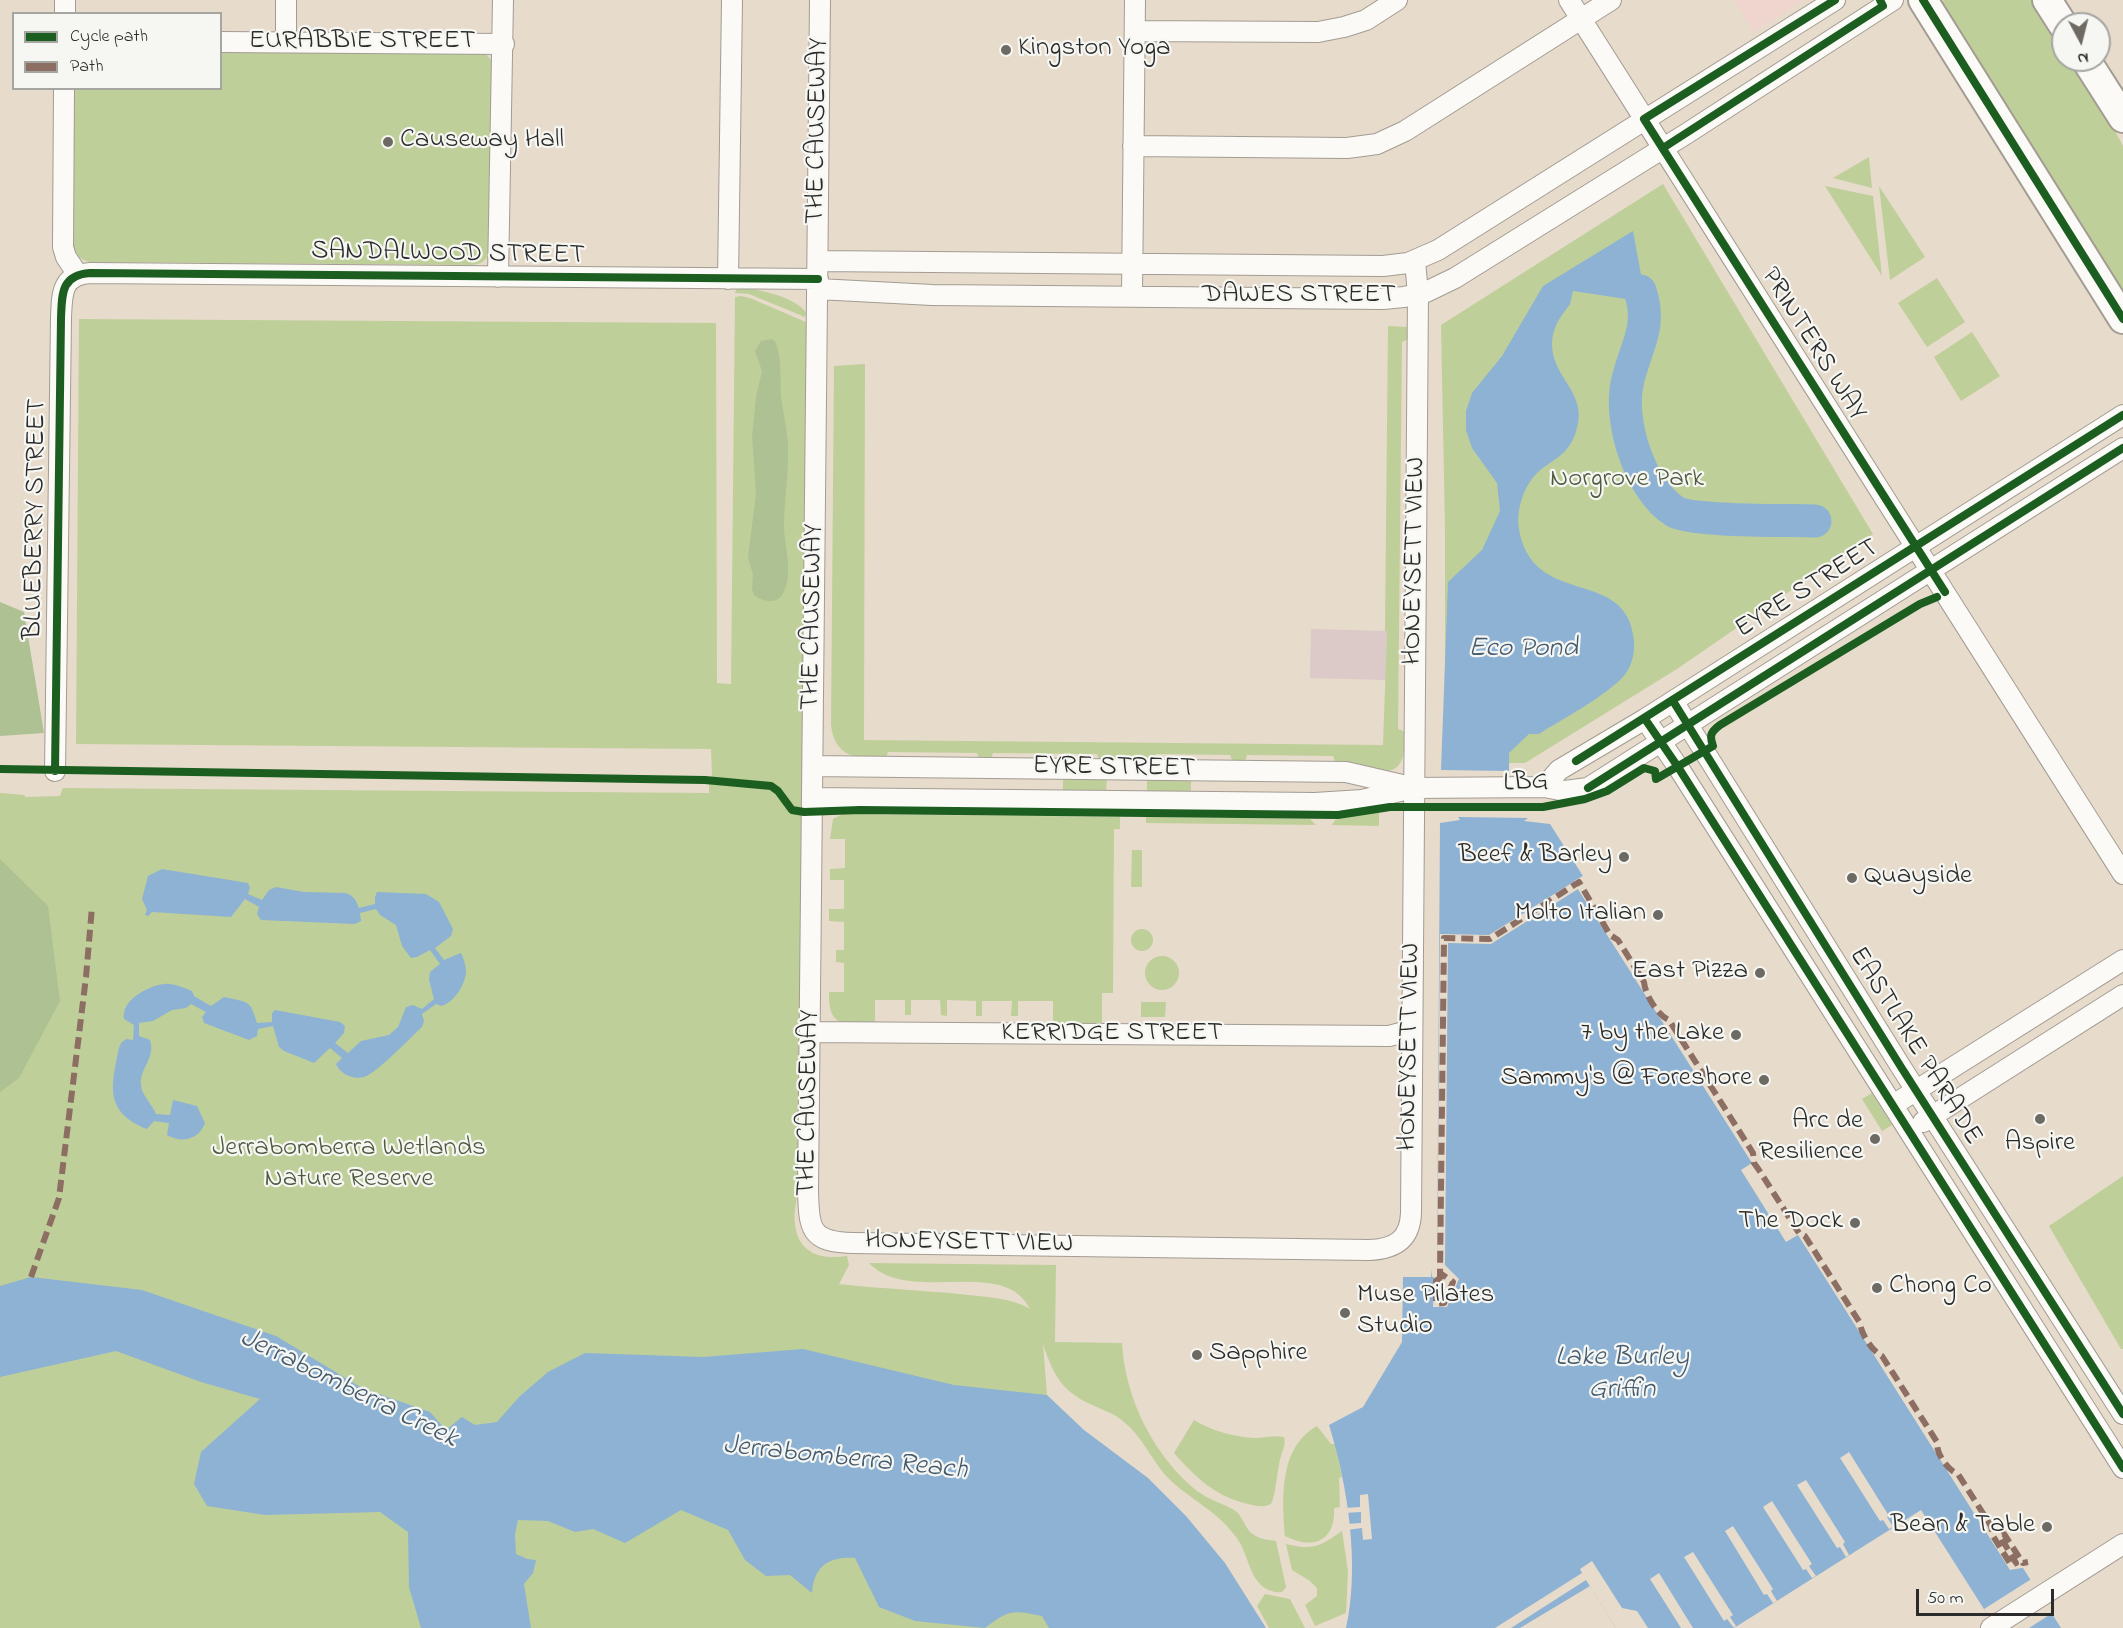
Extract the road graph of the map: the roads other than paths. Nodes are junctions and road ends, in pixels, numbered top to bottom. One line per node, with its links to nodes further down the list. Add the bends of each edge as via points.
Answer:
1 (286, 0): 16 (street)
2 (503, 0): 17 (street)
3 (732, 0): 29 (street)
4 (820, 0): 27 (street, THE CAUSEWAY)
5 (1135, 0): 14 (street)
6 (1397, 0): 14 (street, via 1366,20 1318,32)
7 (1569, 0): 12 (street, PRINTERS WAY)
8 (1611, 0): 12 (street)
9 (1893, 0): 13 (street, DAWES STREET)
10 (1923, 0): 32 (main road)
11 (1833, 2): 13 (street, DAWES STREET); 21 (street, DAWES STREET)
12 (1581, 19): 21 (street, PRINTERS WAY); 22 (street, via 1405,131 1377,144)
13 (1848, 29): 23 (street, DAWES STREET)
14 (1135, 31): 22 (street)
15 (222, 42): 16 (street, EURABBIE STREET)
16 (286, 42): 17 (street, EURABBIE STREET)
17 (504, 44): 28 (street)
18 (2094, 72): 20 (main road)
19 (64, 90): 26 (street, via 63,247)
20 (2123, 118)
21 (1644, 119): 23 (street, PRINTERS WAY); 24 (street, DAWES STREET)
22 (1133, 146): 25 (street)
23 (1663, 148): 30 (street, DAWES STREET, via 1455,278); 36 (street, PRINTERS WAY)
24 (1415, 261): 25 (street, DAWES STREET, via 1383,266); 30 (street, HONEYSETT VIEW)
25 (1132, 264): 27 (street, DAWES STREET); 31 (street)
26 (78, 275): 28 (street, SANDALWOOD STREET); 43 (street, BLUEBERRY STREET, via 66,285 62,297)
27 (818, 276): 29 (street, SANDALWOOD STREET); 31 (street, DAWES STREET, via 932,295); 42 (street, THE CAUSEWAY)
28 (498, 277): 29 (street, SANDALWOOD STREET)
29 (728, 279)
30 (1418, 294): 31 (street, DAWES STREET, via 1383,299); 45 (street, HONEYSETT VIEW)
31 (1132, 296)
32 (2123, 319)
33 (2123, 415): 34 (street, EYRE STREET)
34 (2101, 429): 35 (street, EYRE STREET); 36 (street, EYRE STREET)
35 (2120, 450): 37 (street, EYRE STREET)
36 (1915, 547): 37 (street, PRINTERS WAY); 38 (street, EYRE STREET)
37 (1929, 569): 40 (street, EYRE STREET); 47 (street, PRINTERS WAY)
38 (1673, 701): 39 (street, EYRE STREET); 40 (street, EASTLAKE PARADE)
39 (1645, 718): 41 (street, EASTLAKE PARADE); 44 (street, EYRE STREET, via 1558,770)
40 (1687, 726): 41 (street, EYRE STREET); 52 (street, EASTLAKE PARADE)
41 (1662, 743): 44 (street, EYRE STREET, via 1588,788 1565,791); 53 (street, EASTLAKE PARADE)
42 (813, 766): 45 (street, EYRE STREET, via 1346,772); 46 (street, THE CAUSEWAY)
43 (55, 771)
44 (1544, 787): 45 (street, EYRE STREET)
45 (1413, 788): 46 (street, EYRE STREET, via 1362,800 1315,803); 50 (street, HONEYSETT VIEW)
46 (812, 798): 51 (street, THE CAUSEWAY)
47 (2123, 874)
48 (2123, 960): 52 (street)
49 (2123, 995): 54 (street)
50 (1412, 1030): 51 (street, KERRIDGE STREET, via 1389,1036); 56 (street, HONEYSETT VIEW, via 1410,1224 1403,1239 1385,1248 845,1243 829,1242)
51 (810, 1032): 56 (street, THE CAUSEWAY, via 808,1204)
52 (1917, 1090): 53 (street); 54 (street, EASTLAKE PARADE)
53 (1893, 1105): 55 (street, EASTLAKE PARADE)
54 (1934, 1115): 55 (street); 57 (street, EASTLAKE PARADE)
55 (1909, 1131): 58 (street, EASTLAKE PARADE)
56 (816, 1233)
57 (2123, 1414)
58 (2123, 1468)
59 (2123, 1544): 60 (street)
60 (1993, 1627)

